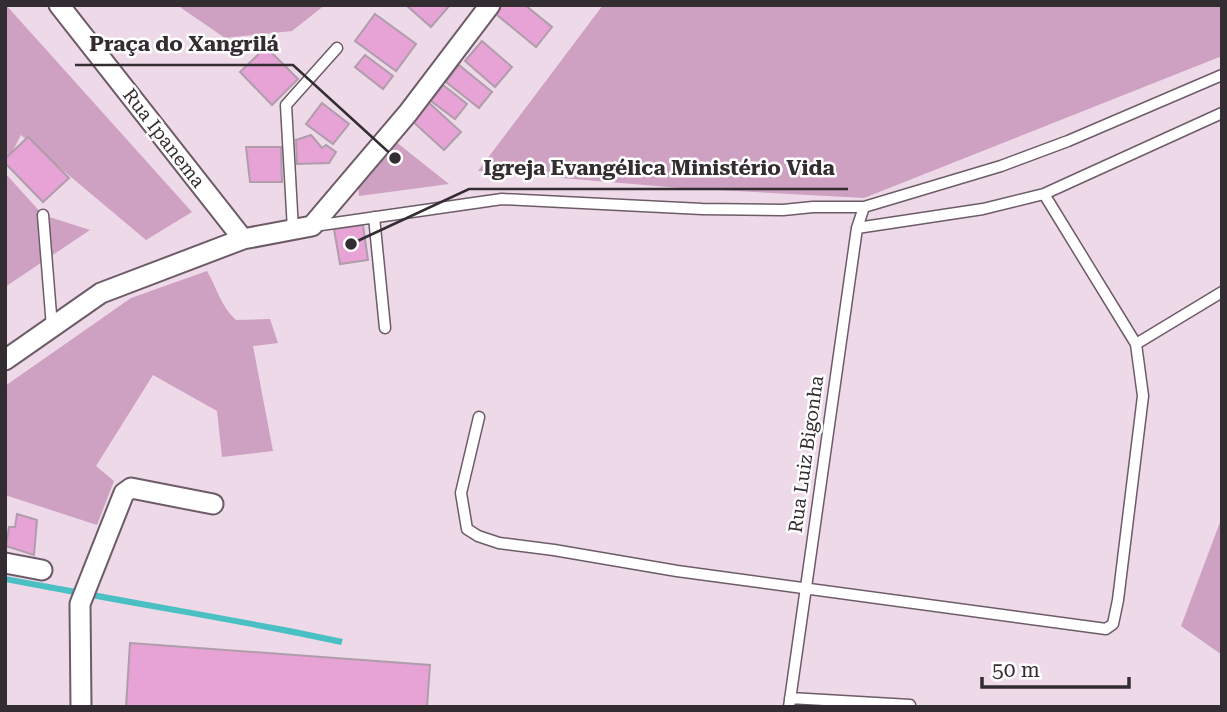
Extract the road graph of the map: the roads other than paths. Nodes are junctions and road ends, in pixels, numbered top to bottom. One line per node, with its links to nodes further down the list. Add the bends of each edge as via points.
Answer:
1 (59, 5): 12 (street, Rua Ipanema)
2 (490, 5): 10 (street, via 408,113)
3 (337, 48): 10 (lane, via 286,105)
4 (1222, 75): 7 (lane, via 1001,166)
5 (1222, 113): 6 (lane)
6 (1044, 194): 11 (lane, via 982,209); 16 (lane)
7 (864, 207): 9 (lane, via 702,209 502,199); 11 (lane, Rua Luiz Bigonha)
8 (43, 215): 14 (lane)
9 (373, 217): 10 (lane); 15 (lane)
10 (303, 228): 12 (street)
11 (857, 228): 22 (lane, Rua Luiz Bigonha)
12 (243, 239): 14 (street, via 100,293)
13 (1222, 292): 16 (lane)
14 (52, 327): 17 (street)
15 (386, 328)
16 (1136, 344): 22 (lane, via 1143,396 1113,624 1106,629)
17 (5, 360)
18 (479, 417): 22 (lane, via 461,493 467,529 478,536 677,571)
19 (213, 504): 25 (street, via 131,488 124,493 80,604)
20 (5, 564): 21 (street)
21 (42, 570)
22 (805, 587): 23 (lane, Rua Luiz Bigonha)
23 (790, 702): 24 (lane)
24 (911, 705)
25 (81, 707)

